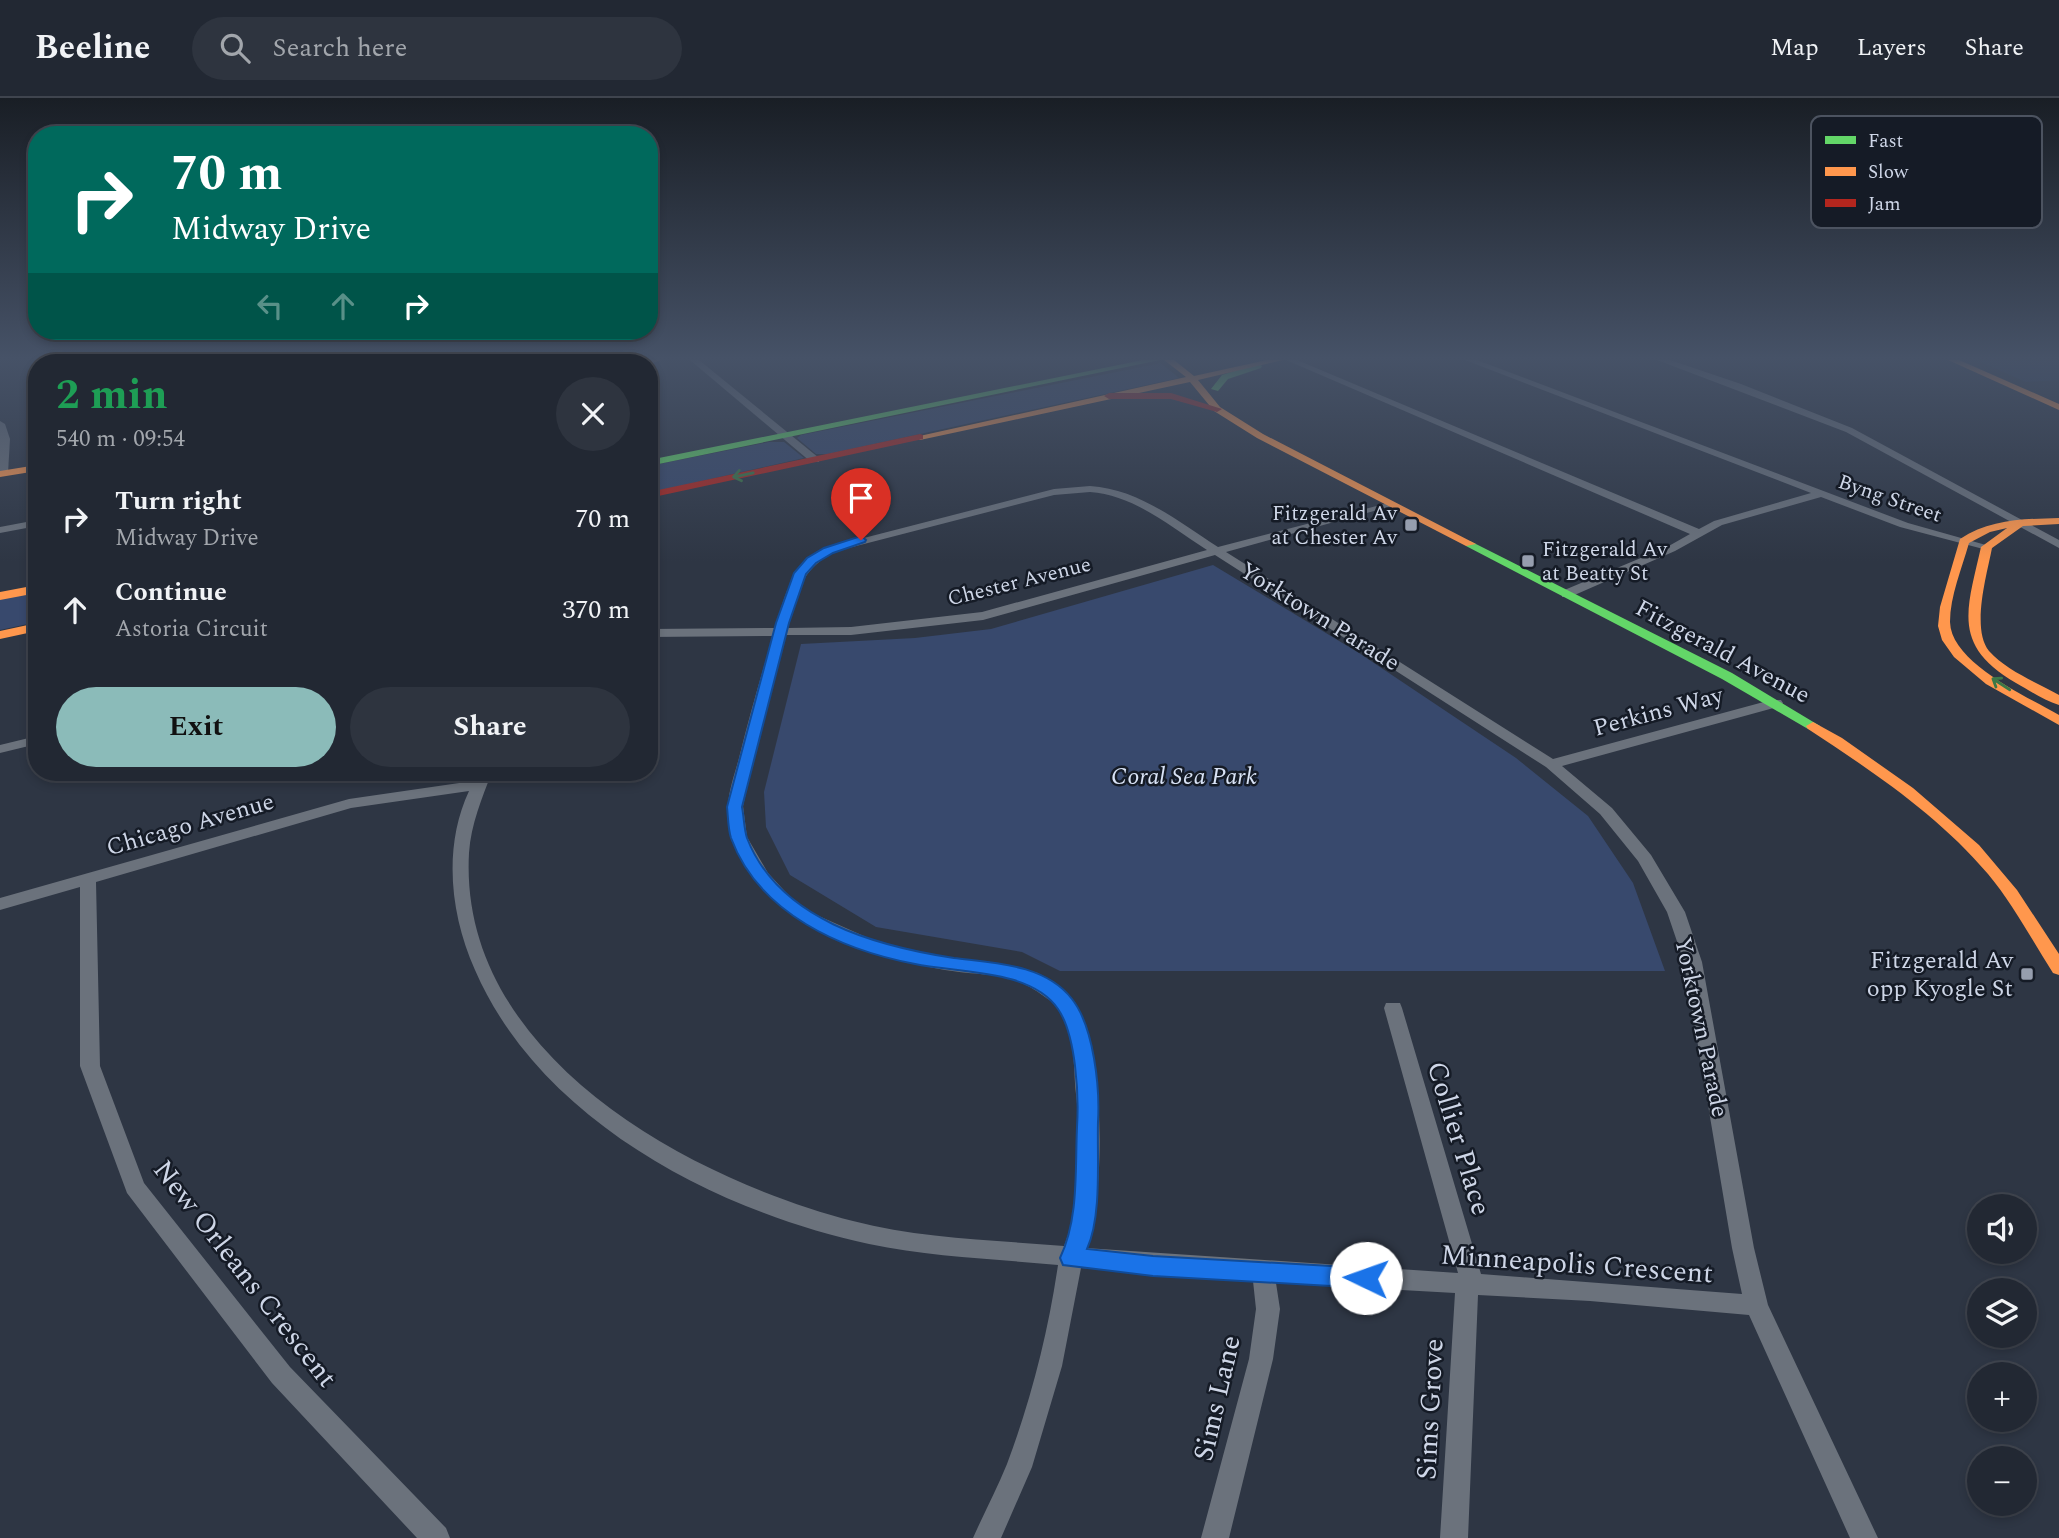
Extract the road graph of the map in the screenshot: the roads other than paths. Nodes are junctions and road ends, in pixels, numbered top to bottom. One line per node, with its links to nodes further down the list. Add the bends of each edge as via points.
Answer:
1 (1, 427): 13 (street, via 5,439)
2 (776, 427): 9 (street)
3 (824, 427): 9 (street)
4 (966, 427): 10 (street)
5 (1247, 427): 16 (street, Fitzgerald Avenue)
6 (1443, 427): 21 (street)
7 (1645, 427): 15 (street, Byng Street)
8 (1842, 427): 19 (street)
9 (785, 435): 10 (street); 11 (street)
10 (815, 460): 14 (street, one-way to 14)
11 (658, 461)
12 (28, 470): 13 (street)
13 (2, 474)
14 (658, 493)
15 (1820, 494): 21 (street, via 1730,519); 22 (street, Byng Street)
16 (1388, 504): 25 (street, Chester Avenue); 27 (street, Fitzgerald Avenue)
17 (2059, 521): 19 (street)
18 (28, 525): 20 (street)
19 (2018, 525): 22 (street, via 1995,524); 23 (street); 24 (street)
20 (0, 530)
21 (1698, 533): 27 (street)
22 (1964, 541): 24 (street, Byng Street); 35 (street, one-way to 22, via 1949,646 1944,622)
23 (2059, 545)
24 (1987, 547): 33 (street, via 1976,631 1980,647)
25 (1218, 552): 30 (street, Chester Avenue, via 983,616 851,631); 30 (street, Yorktown Parade, via 1118,491 1054,492 828,551 800,573); 38 (street, Yorktown Parade)
26 (28, 591): 28 (street)
27 (1566, 594): 34 (street, Fitzgerald Avenue)
28 (0, 596)
29 (28, 629): 32 (street)
30 (781, 632): 31 (street, Chester Avenue); 45 (street, Yorktown Parade, via 734,807 739,837 773,892 817,923 880,950 1019,974 1048,988 1065,1003 1079,1032 1088,1109 1084,1213)
31 (658, 633)
32 (0, 635)
33 (2059, 701)
34 (1776, 703): 38 (street, Perkins Way); 43 (street, Fitzgerald Avenue, via 1856,754 1969,846 2019,904)
35 (2059, 721)
36 (28, 742): 37 (street)
37 (0, 749)
38 (1551, 764): 48 (street, Yorktown Parade, via 1626,834 1662,885 1686,937)
39 (467, 781): 41 (street, Chicago Avenue, via 349,804)
40 (481, 781): 45 (street, Minneapolis Crescent, via 463,835 460,885 465,920 503,1009 551,1072 632,1136 679,1164 787,1211 885,1238)
41 (88, 879): 42 (street, Chicago Avenue); 49 (street, New Orleans Crescent, via 90,1066 135,1187 281,1375)
42 (0, 904)
43 (2059, 969)
44 (1392, 1008): 47 (street, Collier Place, via 1470,1272)
45 (1071, 1258): 46 (street, Minneapolis Crescent); 50 (street, Yorktown Parade, via 1050,1366 1019,1466)
46 (1263, 1272): 47 (street, Minneapolis Crescent); 51 (street, Sims Lane, via 1268,1309 1261,1359)
47 (1469, 1284): 48 (street, Minneapolis Crescent); 52 (street, Sims Grove)
48 (1756, 1305): 53 (street, Yorktown Parade)
49 (436, 1538)
50 (987, 1538)
51 (1215, 1538)
52 (1454, 1538)
53 (1864, 1538)

